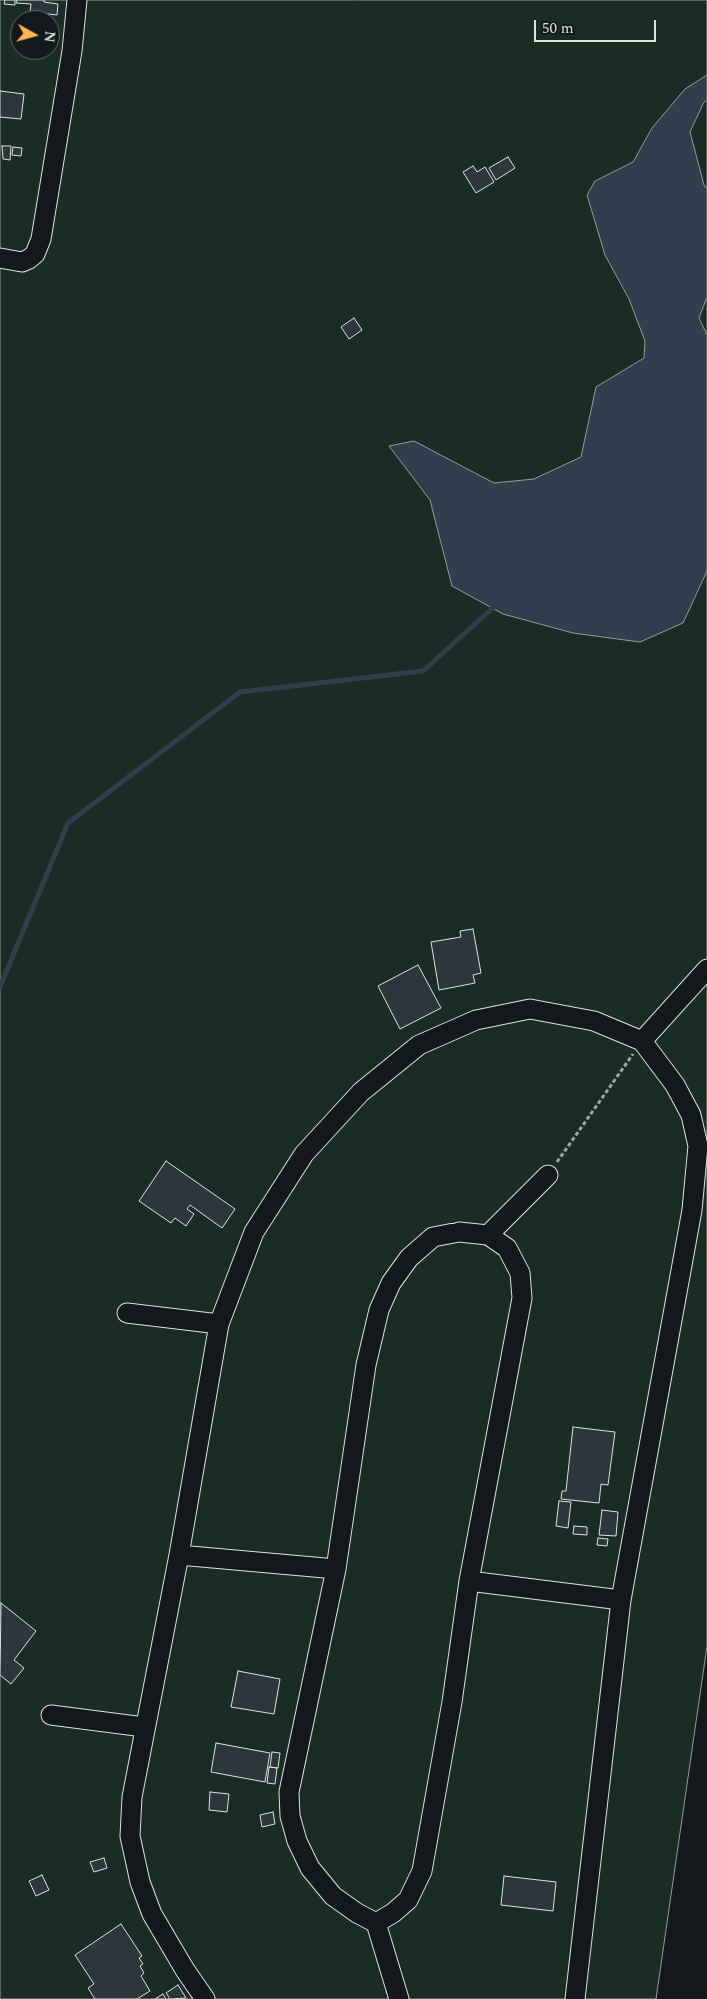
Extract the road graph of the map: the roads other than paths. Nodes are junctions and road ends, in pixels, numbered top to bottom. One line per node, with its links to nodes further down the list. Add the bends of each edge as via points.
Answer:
1 (77, 0): 2 (street, via 72,52 41,239 35,254 29,259 22,262)
2 (0, 258)
3 (707, 969): 4 (street)
4 (642, 1042): 8 (street, via 594,1021 530,1010 476,1020 419,1045 361,1092 304,1154 254,1232); 12 (street, via 675,1085 691,1115 698,1146 692,1210)
5 (548, 1175): 6 (street)
6 (488, 1235): 10 (street, via 460,1232 433,1237 408,1258 391,1283 379,1310 366,1365); 11 (street, via 507,1248 520,1272 522,1298)
7 (127, 1313): 8 (street)
8 (219, 1324): 9 (street)
9 (179, 1555): 10 (street); 14 (street)
10 (336, 1569): 15 (street, via 288,1792 290,1816 310,1868 333,1896)
11 (469, 1582): 12 (street); 15 (street, via 422,1871 408,1900)
12 (621, 1600): 18 (street)
13 (51, 1715): 14 (street)
14 (144, 1727): 16 (street, via 132,1797 130,1836 140,1882 152,1914)
15 (376, 1923): 17 (street)
16 (205, 1999)
17 (399, 1999)
18 (575, 1999)

